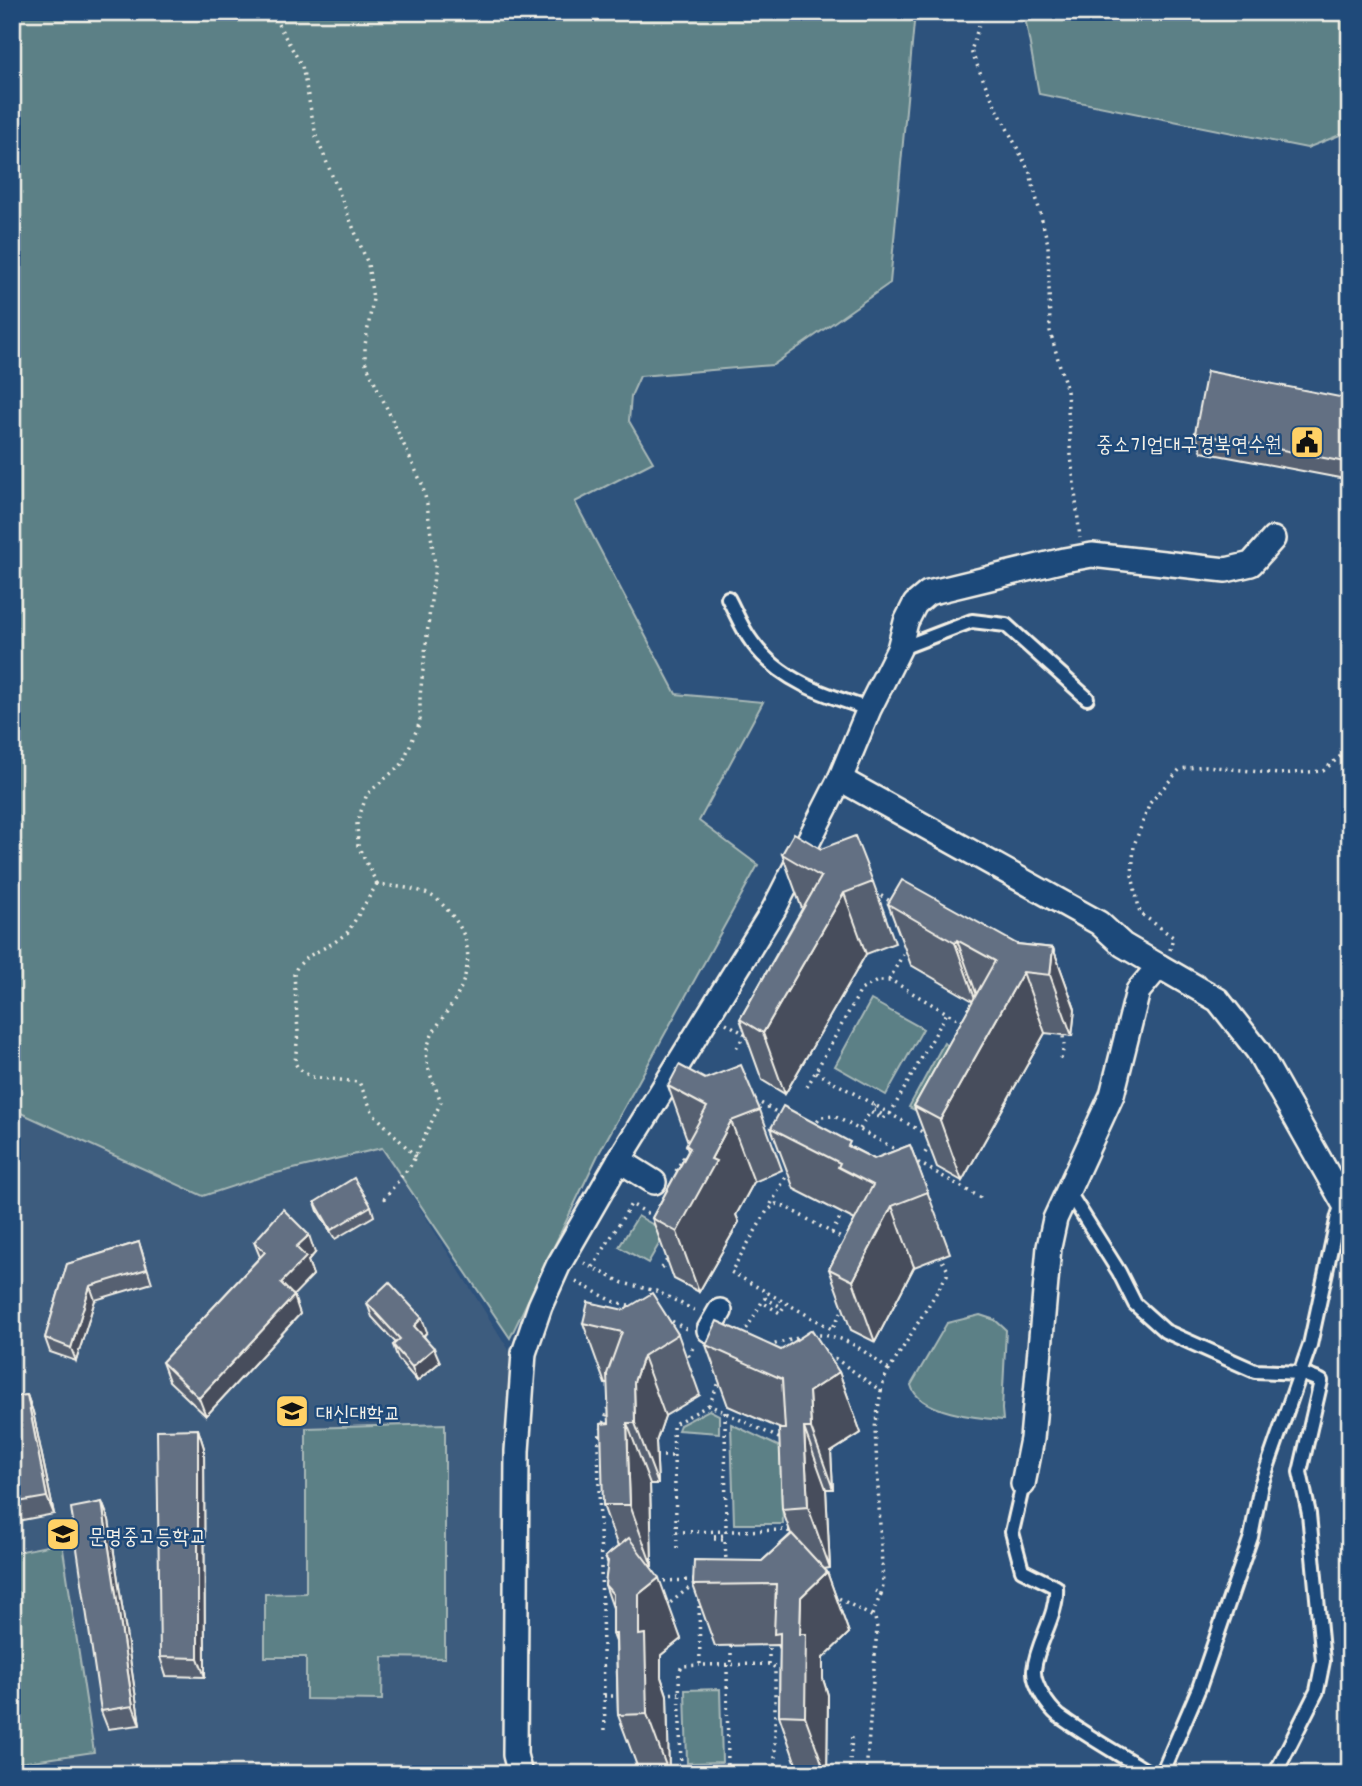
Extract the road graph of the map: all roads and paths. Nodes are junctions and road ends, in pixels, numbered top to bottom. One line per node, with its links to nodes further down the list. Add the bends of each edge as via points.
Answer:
1 (271, 12): 11 (path, via 302,66 316,136 368,264 373,299 365,361 422,485 433,545 434,587 420,722 402,764 367,794 357,823 358,846)
2 (983, 12): 4 (path, via 971,51 1030,173 1048,244 1050,331 1067,391)
3 (1273, 539): 4 (street, via 1251,564 1226,570)
4 (1082, 557): 6 (street, via 928,593 915,604)
5 (728, 598): 8 (lane, via 752,643 787,675 820,693)
6 (899, 649): 7 (lane, via 972,621 1006,625); 8 (street)
7 (1087, 698)
8 (869, 709): 10 (street)
9 (1350, 748): 15 (path, via 1323,771 1278,774 1206,766 1180,769 1150,803 1134,845 1132,875 1140,913 1173,937)
10 (840, 779): 15 (street, via 1099,923 1123,945); 35 (street, via 774,909)
11 (377, 884): 34 (path, via 432,895 461,928 467,946 462,985 427,1050 441,1102); 34 (path, via 348,932 297,967 294,1059 311,1077 359,1082 373,1113)
12 (864, 886): 13 (path)
13 (899, 906)
14 (912, 937): 16 (path)
15 (1162, 967): 40 (street, via 1138,991 1112,1095); 44 (street, via 1218,1000 1258,1051)
16 (889, 980): 17 (path); 25 (path, via 861,990)
17 (947, 1013): 20 (path); 29 (path)
18 (721, 1020): 21 (path)
19 (752, 1023): 21 (path)
20 (972, 1027)
21 (745, 1034): 23 (path)
22 (1063, 1035): 24 (path)
23 (737, 1048)
24 (1061, 1059)
25 (816, 1072): 26 (path); 28 (path)
26 (807, 1087)
27 (748, 1097): 30 (path)
28 (875, 1105): 29 (path); 31 (path, via 872,1109 885,1116 870,1112)
29 (890, 1114): 33 (path, via 934,1138)
30 (787, 1118)
31 (860, 1129): 32 (path, via 829,1115 821,1117); 41 (path)
32 (811, 1131)
33 (925, 1153)
34 (416, 1157): 42 (path)
35 (619, 1160): 39 (street); 105 (street, via 558,1266 524,1353 517,1451 515,1755)
36 (693, 1164): 38 (path, via 683,1158)
37 (793, 1164): 43 (path)
38 (676, 1171)
39 (654, 1182)
40 (1068, 1191): 64 (lane, via 1135,1304 1165,1331 1255,1371); 74 (street, via 1049,1247 1033,1432)
41 (983, 1199)
42 (383, 1200)
43 (769, 1208): 47 (path, via 784,1206); 57 (path, via 731,1272)
44 (1346, 1208): 64 (lane, via 1338,1216)
45 (842, 1214): 47 (path)
46 (661, 1221): 52 (path, via 631,1204)
47 (831, 1233): 49 (path)
48 (867, 1242): 49 (path)
49 (862, 1250): 54 (path, via 867,1263)
50 (669, 1256): 53 (path)
51 (940, 1257): 65 (path, via 947,1275)
52 (593, 1267)
53 (662, 1268)
54 (860, 1279): 56 (path); 57 (path, via 832,1329)
55 (576, 1282): 58 (path, via 615,1302)
56 (867, 1283)
57 (768, 1293): 60 (path, via 765,1298 783,1308 780,1312 762,1302)
58 (637, 1307)
59 (660, 1315): 62 (path, via 699,1336)
60 (742, 1337)
61 (821, 1355): 65 (path, via 836,1359)
62 (682, 1366)
63 (726, 1367): 67 (path)
64 (1300, 1373): 109 (lane, via 1204,1675); 110 (lane, via 1321,1381 1300,1472 1309,1514 1324,1661 1317,1690)
65 (881, 1391): 88 (path, via 875,1428)
66 (610, 1402): 84 (path, via 598,1442)
67 (709, 1405): 69 (path); 73 (path, via 674,1424)
68 (740, 1411): 70 (path)
69 (724, 1412): 70 (path); 77 (path)
70 (737, 1418): 71 (path)
71 (786, 1446)
72 (656, 1456): 73 (path)
73 (674, 1456): 78 (path)
74 (1023, 1484): 108 (lane, via 1012,1532 1022,1570 1056,1587 1057,1601 1033,1672 1043,1697 1057,1714)
75 (788, 1520): 76 (path)
76 (789, 1530): 77 (path); 79 (path)
77 (726, 1531): 78 (path); 81 (path, via 726,1535 713,1536 725,1539)
78 (676, 1532): 80 (path)
79 (789, 1546)
80 (677, 1548)
81 (726, 1566)
82 (699, 1580): 83 (path); 89 (path); 94 (path)
83 (657, 1581)
84 (602, 1582): 85 (path); 98 (path)
85 (609, 1582)
86 (875, 1591): 88 (path)
87 (828, 1593): 90 (path)
88 (881, 1594): 90 (path)
89 (660, 1611)
90 (871, 1615): 107 (path, via 877,1628)
91 (769, 1645): 93 (path)
92 (731, 1646): 95 (path)
93 (769, 1664): 95 (path); 104 (path, via 776,1672)
94 (700, 1665): 95 (path); 96 (path, via 679,1670)
95 (729, 1665): 103 (path)
96 (679, 1693): 97 (path); 102 (path)
97 (661, 1694)
98 (604, 1696): 99 (path); 100 (path)
99 (625, 1696)
100 (605, 1730)
101 (852, 1737): 106 (path)
102 (680, 1772): 103 (path)
103 (728, 1772): 104 (path)
104 (775, 1772)
105 (520, 1774)
106 (849, 1774)
107 (866, 1774)
108 (1151, 1774)
109 (1162, 1774)
110 (1275, 1774)

